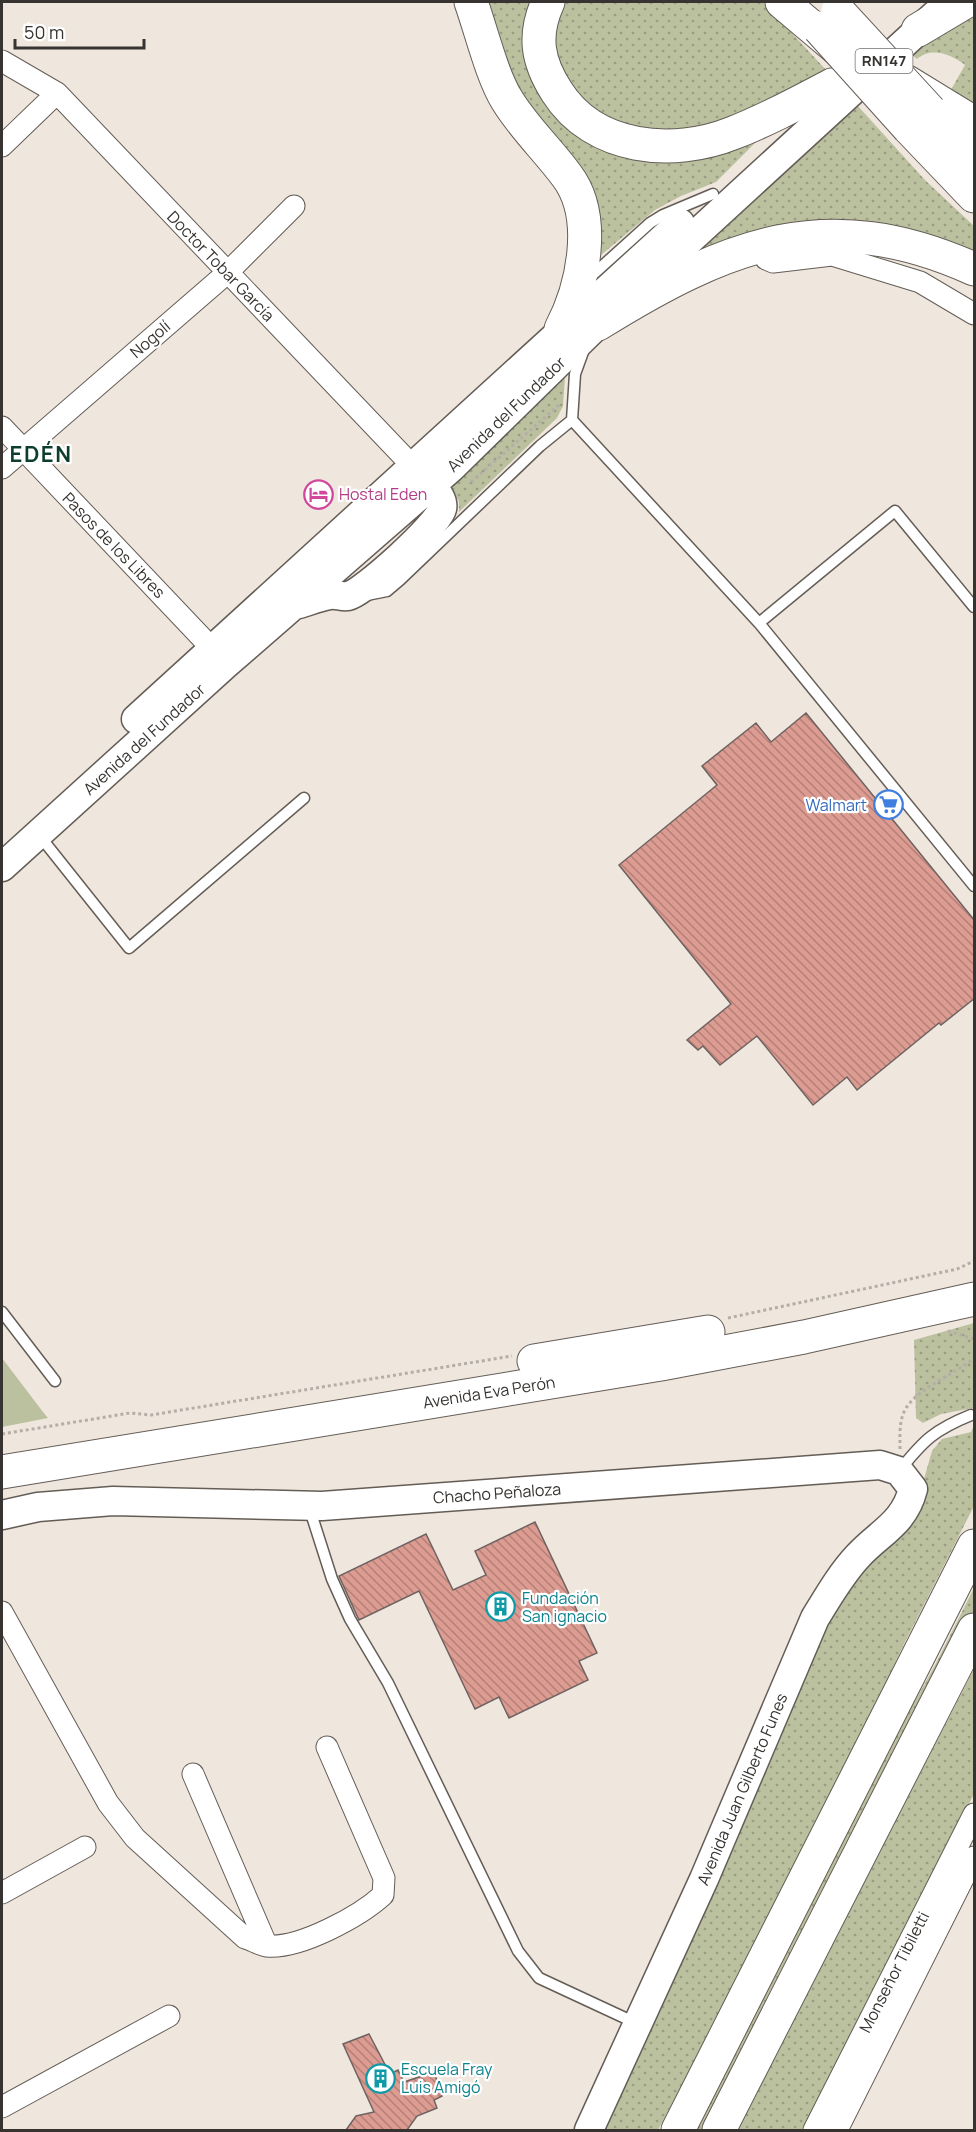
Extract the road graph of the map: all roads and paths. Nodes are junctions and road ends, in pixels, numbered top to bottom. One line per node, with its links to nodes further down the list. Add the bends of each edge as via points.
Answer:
1 (471, 2): 23 (main road, via 506,98 576,191 584,226)
2 (548, 2): 11 (main road, via 537,35 548,78 582,122 634,144 666,146 731,134)
3 (782, 2): 7 (main road)
4 (795, 2): 7 (main road, RN147)
5 (949, 2): 8 (main road, Avenida del Fundador)
6 (965, 2): 8 (main road)
7 (831, 13): 9 (main road, RN147, bridge)
8 (916, 13): 11 (main road, Avenida del Fundador); 25 (main road, Avenida del Fundador)
9 (852, 45): 13 (main road, RN147, bridge); 13 (main road, RN147, bridge, via 899,77)
10 (2, 61): 12 (street, Doctor Tobar García)
11 (832, 85): 17 (main road, Avenida del Fundador)
12 (57, 93): 15 (street); 22 (street, Doctor Tobar García)
13 (926, 114): 14 (main road); 16 (main road, RN147); 18 (main road, RN147)
14 (975, 123)
15 (2, 146)
16 (975, 157)
17 (713, 194): 23 (lane, via 663,214); 26 (main road, Avenida del Fundador)
18 (975, 196)
19 (294, 206): 22 (street, Nogolí)
20 (761, 246): 21 (main road, via 815,236 844,236 914,245); 24 (street, via 766,258 773,262 832,255 920,282); 25 (main road, via 695,269)
21 (975, 269)
22 (227, 273): 29 (street, Nogolí); 31 (street, Doctor Tobar García)
23 (580, 286): 26 (main road)
24 (975, 314)
25 (598, 324): 27 (lane, via 574,374); 31 (main road, Avenida del Fundador)
26 (561, 329): 31 (main road, Avenida del Fundador)
27 (572, 420): 32 (lane, via 387,591); 35 (lane)
28 (2, 427): 29 (street, Pasos de los Libres)
29 (22, 449): 30 (street, Nogolí); 36 (street, Pasos de los Libres)
30 (2, 468)
31 (422, 476): 32 (main road, via 442,501 437,520); 33 (main road, Avenida del Fundador); 36 (main road, Avenida del Fundador)
32 (349, 596): 33 (main road, via 332,594)
33 (293, 605): 36 (main road, Avenida del Fundador)
34 (975, 607): 35 (lane, via 895,511)
35 (759, 622): 41 (lane)
36 (219, 656): 38 (main road, Avenida del Fundador); 39 (main road, Avenida del Fundador)
37 (304, 798): 38 (lane, via 129,948)
38 (39, 834): 40 (main road, Avenida del Fundador)
39 (2, 843)
40 (2, 867)
41 (975, 886)
42 (975, 1261): 46 (path, via 957,1269)
43 (975, 1280): 52 (main road, Avenida Eva Perón, via 671,1339)
44 (975, 1299): 53 (main road, Avenida Eva Perón, via 661,1364)
45 (2, 1312): 49 (lane)
46 (717, 1320)
47 (513, 1356): 51 (path, via 151,1415 130,1413)
48 (975, 1358): 54 (path, via 905,1409)
49 (56, 1381)
50 (971, 1415): 54 (lane, via 924,1440)
51 (2, 1434)
52 (2, 1449)
53 (72, 1460): 55 (main road, Avenida Eva Perón); 56 (main road)
54 (899, 1471): 57 (main road, Chacho Peñaloza, via 880,1465); 70 (main road, Avenida Juan Gilberto Funes, via 914,1489 909,1503 900,1519 858,1556 815,1618)
55 (2, 1472)
56 (76, 1502): 57 (main road, Chacho Peñaloza); 58 (main road, Chacho Peñaloza)
57 (309, 1506): 70 (lane, via 318,1542 341,1599 388,1683 518,1951 539,1978)
58 (2, 1515)
59 (975, 1546): 73 (main road)
60 (2, 1612): 68 (street, via 108,1803 135,1838 245,1938)
61 (975, 1630): 74 (main road)
62 (327, 1747): 68 (street, via 384,1878 383,1895 367,1909 296,1943)
63 (193, 1774): 68 (street)
64 (975, 1814): 66 (street, Monseñor Tibiletti)
65 (85, 1848): 67 (street)
66 (968, 1861): 75 (street, Monseñor Tibiletti); 76 (street, Monseñor Tibiletti)
67 (2, 1893)
68 (267, 1946)
69 (169, 2016): 71 (street)
70 (638, 2024): 72 (main road, Avenida Juan Gilberto Funes)
71 (2, 2108)
72 (589, 2130)
73 (678, 2130)
74 (719, 2130)
75 (814, 2130)
76 (837, 2130)

